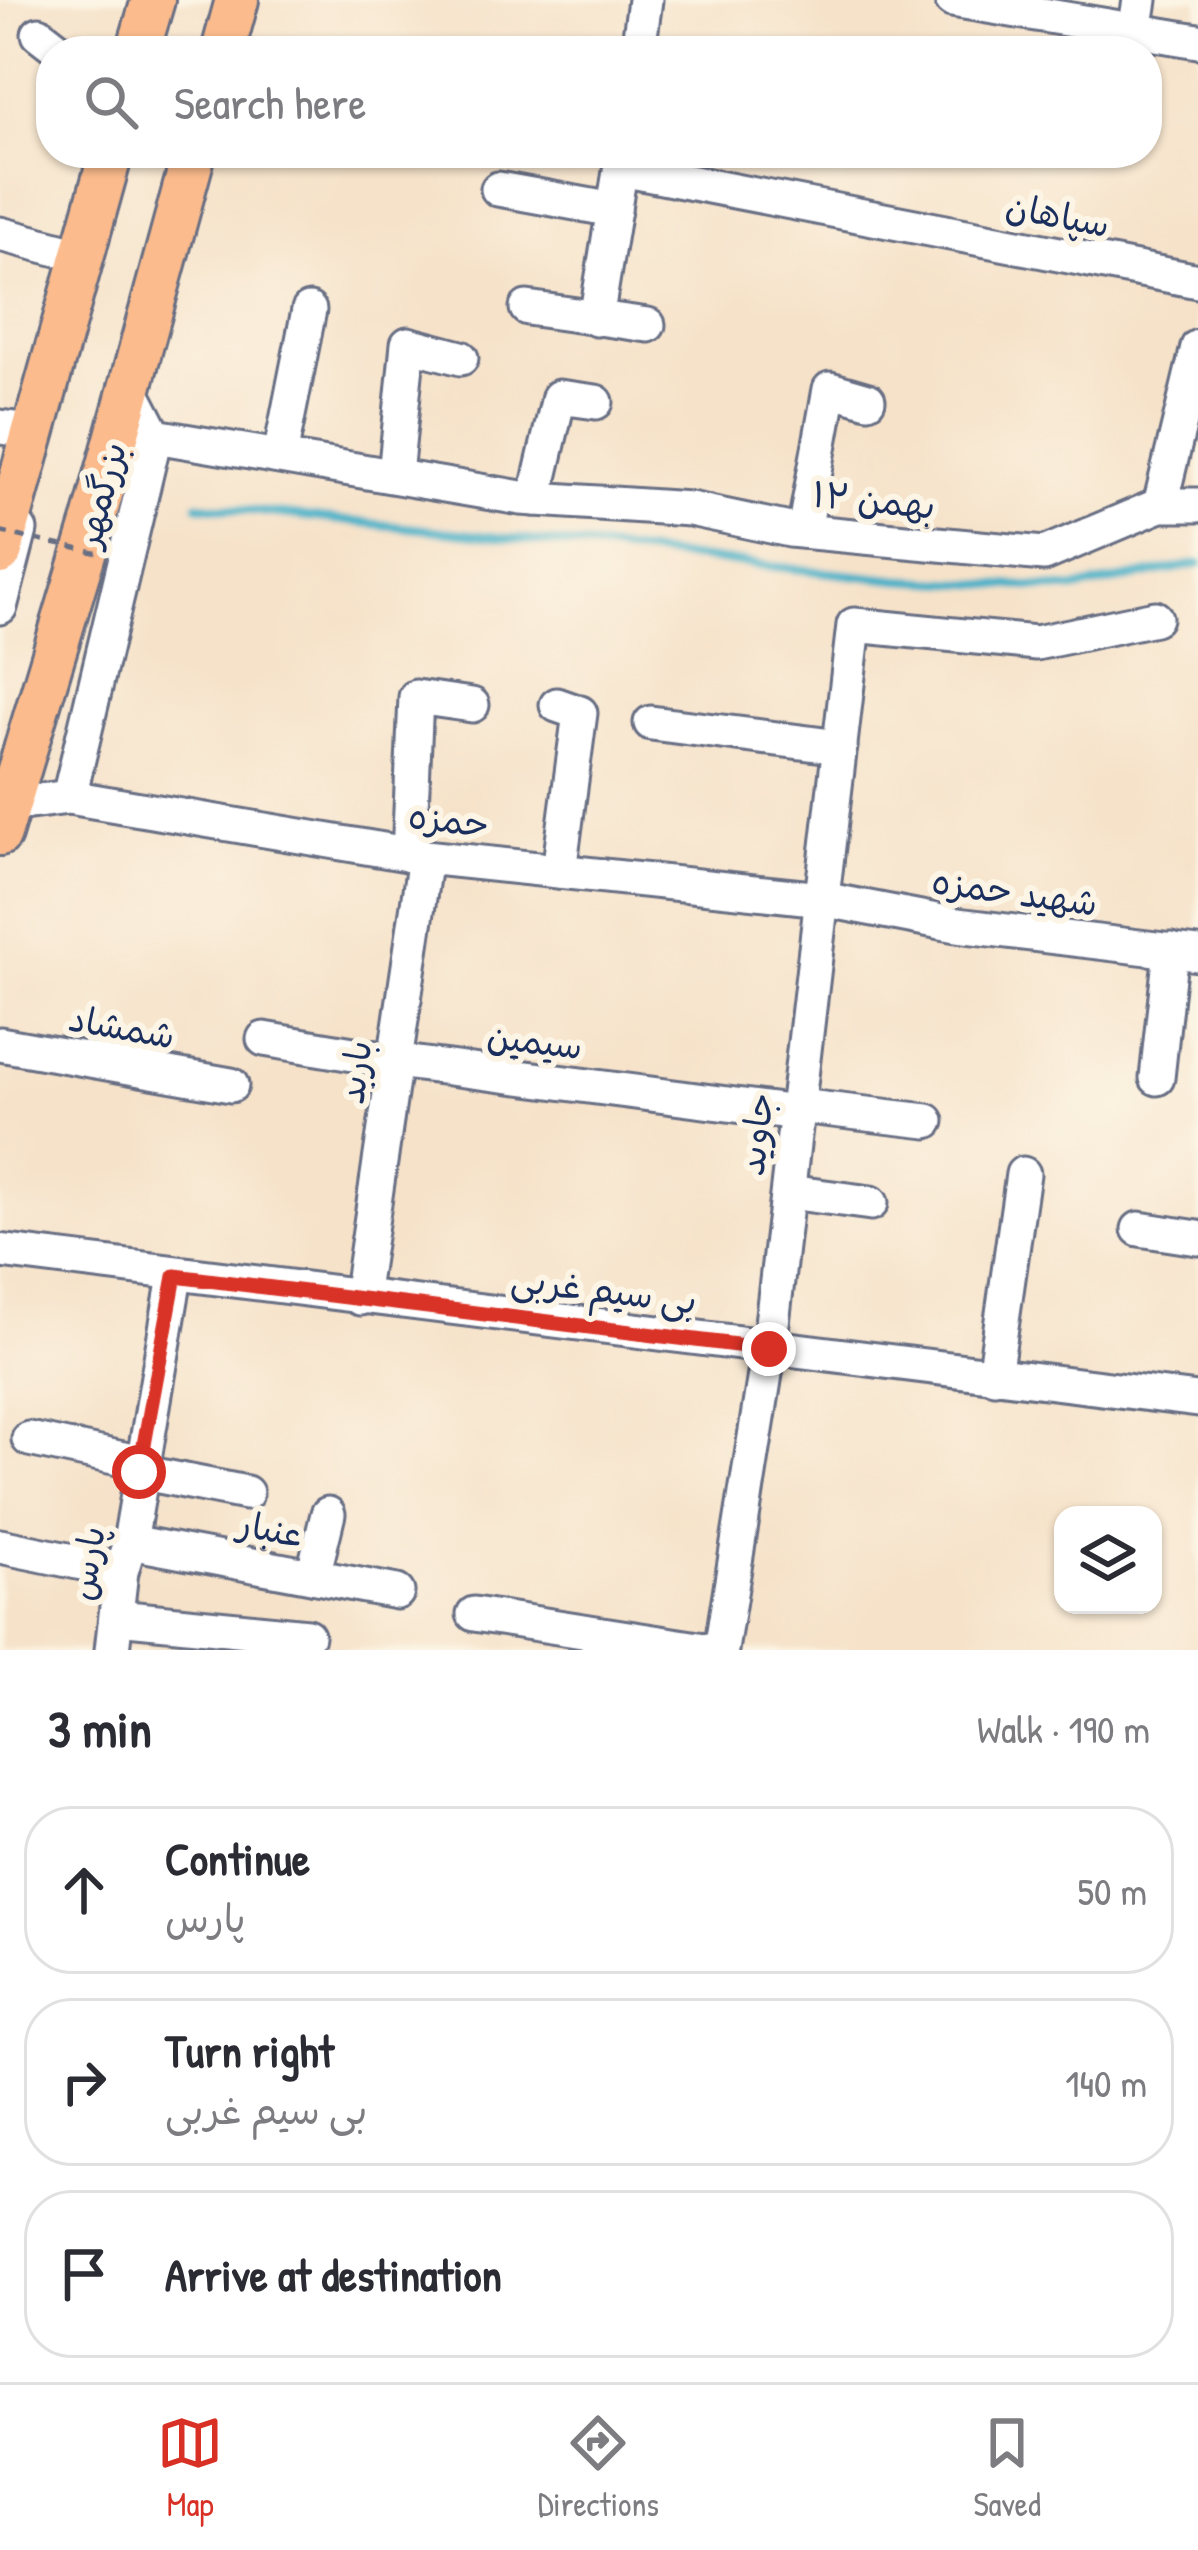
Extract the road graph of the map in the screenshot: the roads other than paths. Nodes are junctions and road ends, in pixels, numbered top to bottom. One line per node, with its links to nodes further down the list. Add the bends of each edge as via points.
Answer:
1 (152, 0): 7 (main road)
2 (167, 0): 8 (street)
3 (237, 0): 9 (main road)
4 (645, 0): 10 (street)
5 (952, 0): 6 (street)
6 (1137, 15): 11 (street)
7 (143, 36)
8 (157, 36)
9 (227, 36)
10 (640, 36)
11 (1198, 41)
12 (107, 168): 20 (main road)
13 (122, 168): 40 (street)
14 (190, 168): 28 (main road, بزرگمهر)
15 (621, 168): 18 (street, سپاهان)
16 (656, 168): 21 (street, سپاهان)
17 (498, 189): 18 (street)
18 (614, 210): 24 (street, سپاهان)
19 (0, 234): 20 (street)
20 (84, 256): 31 (main road)
21 (1198, 280)
22 (527, 308): 24 (street)
23 (309, 310): 33 (street)
24 (596, 319): 25 (street)
25 (648, 325)
26 (1198, 347): 36 (street)
27 (461, 358): 34 (street, via 407,344)
28 (129, 386): 32 (street); 47 (main road, بزرگمهر)
29 (868, 400): 38 (street, via 830,389)
30 (596, 402): 35 (street, via 559,397)
31 (16, 429): 39 (main road)
32 (155, 436): 33 (street, ۱۲ بهمن); 46 (street)
33 (280, 456): 34 (street, ۱۲ بهمن)
34 (395, 475): 35 (street, ۱۲ بهمن)
35 (535, 499): 38 (street, ۱۲ بهمن, via 690,509)
36 (1160, 505): 37 (street, ۱۲ بهمن); 38 (street, ۱۲ بهمن, via 1044,554)
37 (1198, 505)
38 (804, 531)
39 (0, 553)
40 (0, 607)
41 (1155, 618): 45 (street, جاوید, via 1036,643 854,625)
42 (472, 705): 48 (street, via 416,697)
43 (557, 706): 49 (street, via 580,713)
44 (651, 723): 45 (street)
45 (840, 747): 50 (street, جاوید)
46 (69, 796): 47 (street, حمزه); 48 (street, حمزه)
47 (4, 819)
48 (417, 856): 49 (street, حمزه); 54 (street, باربد)
49 (559, 871): 50 (street, حمزه)
50 (822, 899): 51 (street, شهید حمزه, via 957,925); 57 (street, جاوید)
51 (1184, 952): 55 (street)
52 (264, 1039): 54 (street, سیمین)
53 (0, 1043): 56 (street, شمشاد)
54 (395, 1061): 57 (street, سیمین); 66 (street, باربد)
55 (1157, 1078)
56 (231, 1085)
57 (798, 1110): 58 (street, سیمین); 60 (street, جاوید)
58 (927, 1120)
59 (1023, 1174): 68 (street)
60 (788, 1192): 61 (street); 67 (street, جاوید)
61 (871, 1203)
62 (1138, 1229): 63 (street)
63 (1198, 1238)
64 (0, 1252): 65 (street, بی سیم غربی)
65 (175, 1276): 66 (street, بی سیم غربی); 71 (street, پارس)
66 (360, 1298): 67 (street, بی سیم غربی)
67 (769, 1349): 68 (street, بی سیم غربی); 82 (street, جاوید)
68 (994, 1376): 69 (street, بی سیم غربی)
69 (1198, 1400)
70 (29, 1439): 71 (street)
71 (140, 1468): 72 (street); 75 (street, پارس)
72 (246, 1493)
73 (328, 1514): 76 (street)
74 (0, 1546): 75 (street, عنبار)
75 (126, 1557): 76 (street, عنبار); 79 (street, پارس)
76 (314, 1576): 77 (street, عنبار)
77 (397, 1592)
78 (474, 1614): 81 (street)
79 (114, 1634): 80 (street)
80 (307, 1636)
81 (705, 1650)
82 (721, 1650)

